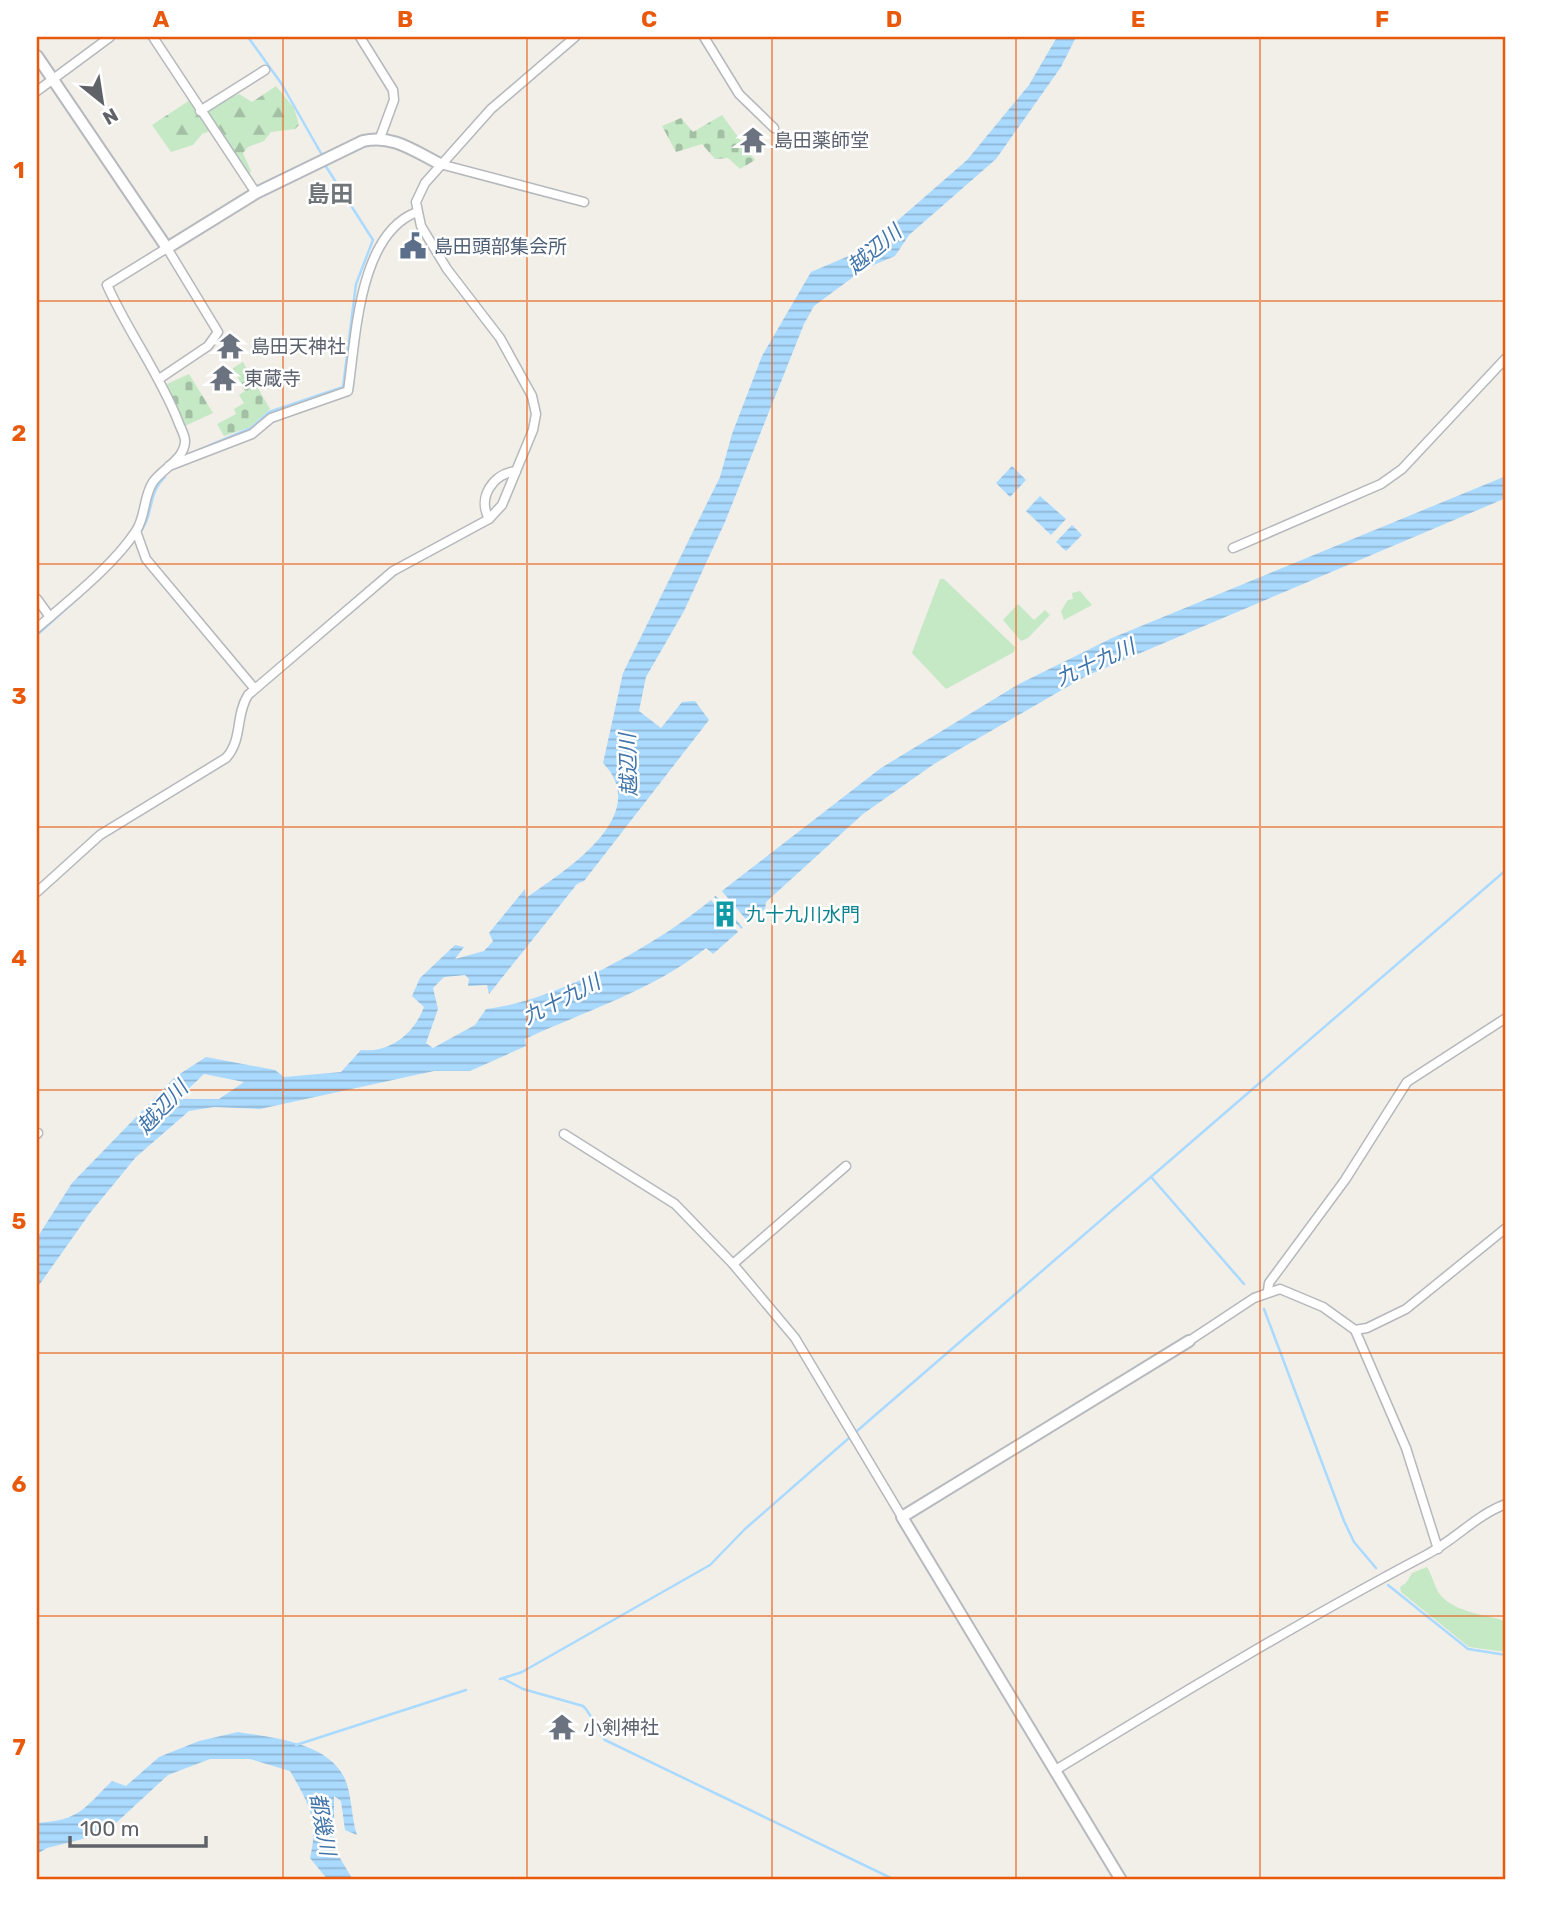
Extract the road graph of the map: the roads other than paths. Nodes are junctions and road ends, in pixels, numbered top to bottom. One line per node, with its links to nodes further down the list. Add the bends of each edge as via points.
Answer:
1 (110, 37): 8 (street)
2 (153, 37): 10 (street)
3 (360, 37): 12 (street, via 393,90 394,100)
4 (575, 37): 13 (street, via 491,109)
5 (704, 37): 11 (street, via 739,94)
6 (37, 56): 8 (street)
7 (265, 70): 10 (street)
8 (53, 79): 9 (street); 17 (street)
9 (37, 91)
10 (200, 111): 14 (street)
11 (774, 128)
12 (380, 138): 13 (street); 14 (street, via 348,147)
13 (440, 164): 15 (street); 16 (street, via 419,192)
14 (256, 192): 17 (street)
15 (584, 202)
16 (416, 212): 20 (street, via 387,235 363,287 348,391 271,418 252,434); 21 (street, via 447,269 500,338 528,386 536,414)
17 (167, 248): 19 (street, via 218,332 208,346); 19 (street, via 107,285)
18 (1506, 358): 24 (street, via 1402,469 1381,484)
19 (159, 379): 20 (street, via 185,440 182,453)
20 (169, 466): 23 (street, via 146,494)
21 (516, 471): 22 (street, via 502,505); 22 (street, via 499,478 486,493)
22 (489, 519): 28 (street, via 406,562)
23 (136, 531): 26 (street, via 85,587); 28 (street, via 146,559)
24 (1233, 548)
25 (37, 598): 26 (street)
26 (50, 617): 27 (street)
27 (37, 628)
28 (254, 688): 29 (street, via 243,704 238,741 226,758 100,835)
29 (37, 892)
30 (1506, 1018): 35 (street, via 1407,1082 1345,1180 1269,1283)
31 (564, 1134): 34 (street, via 675,1204)
32 (846, 1166): 34 (street)
33 (1506, 1228): 36 (street, via 1406,1309)
34 (733, 1264): 39 (street, via 795,1338)
35 (1268, 1291): 36 (street, via 1295,1293); 37 (street)
36 (1355, 1330): 40 (street, via 1406,1448)
37 (1189, 1341): 39 (street)
38 (1506, 1504): 40 (street, via 1482,1515)
39 (902, 1517): 41 (street)
40 (1438, 1549): 41 (street, via 1245,1653)
41 (1054, 1771): 42 (street)
42 (1121, 1880)

